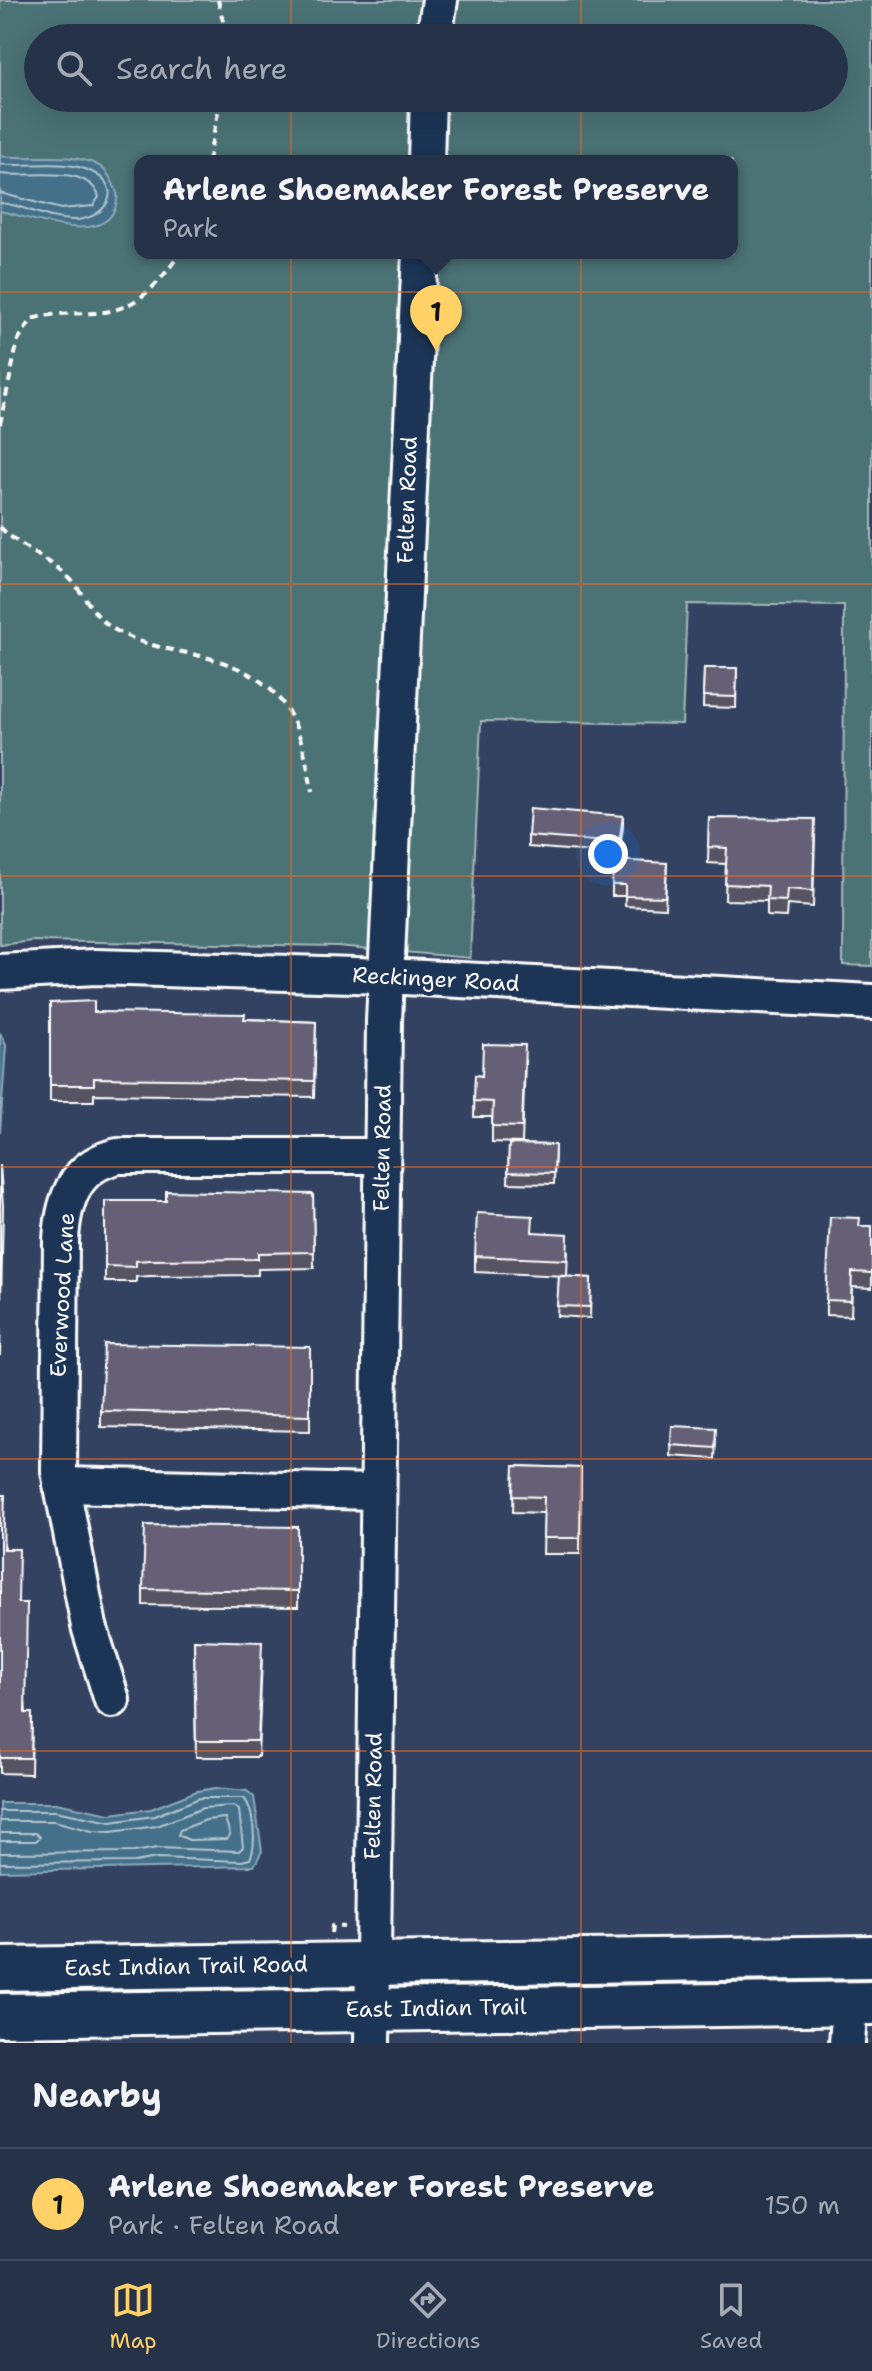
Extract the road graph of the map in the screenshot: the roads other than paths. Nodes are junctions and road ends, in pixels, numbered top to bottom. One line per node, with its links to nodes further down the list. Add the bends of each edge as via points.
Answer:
1 (440, 0): 2 (street)
2 (436, 24)
3 (428, 112): 4 (street)
4 (426, 155)
5 (420, 259): 7 (street, Felten Road)
6 (0, 972): 7 (street, Reckinger Road, via 96,967)
7 (386, 976): 8 (street, Reckinger Road); 9 (street, Felten Road)
8 (872, 1002)
9 (382, 1156): 10 (street, Everwood Lane, via 142,1153 104,1159 78,1177 62,1215 56,1447); 11 (street, Felten Road)
10 (61, 1485): 11 (street); 12 (street, Everwood Lane, via 89,1626)
11 (376, 1492): 14 (street, Felten Road)
12 (112, 1700)
13 (872, 1957): 14 (main road, East Indian Trail)
14 (371, 1964): 15 (main road, East Indian Trail Road); 18 (street, Felten Road)
15 (0, 1969)
16 (0, 2015): 18 (main road, East Indian Trail)
17 (856, 2016): 18 (main road, East Indian Trail)
18 (372, 2026)

